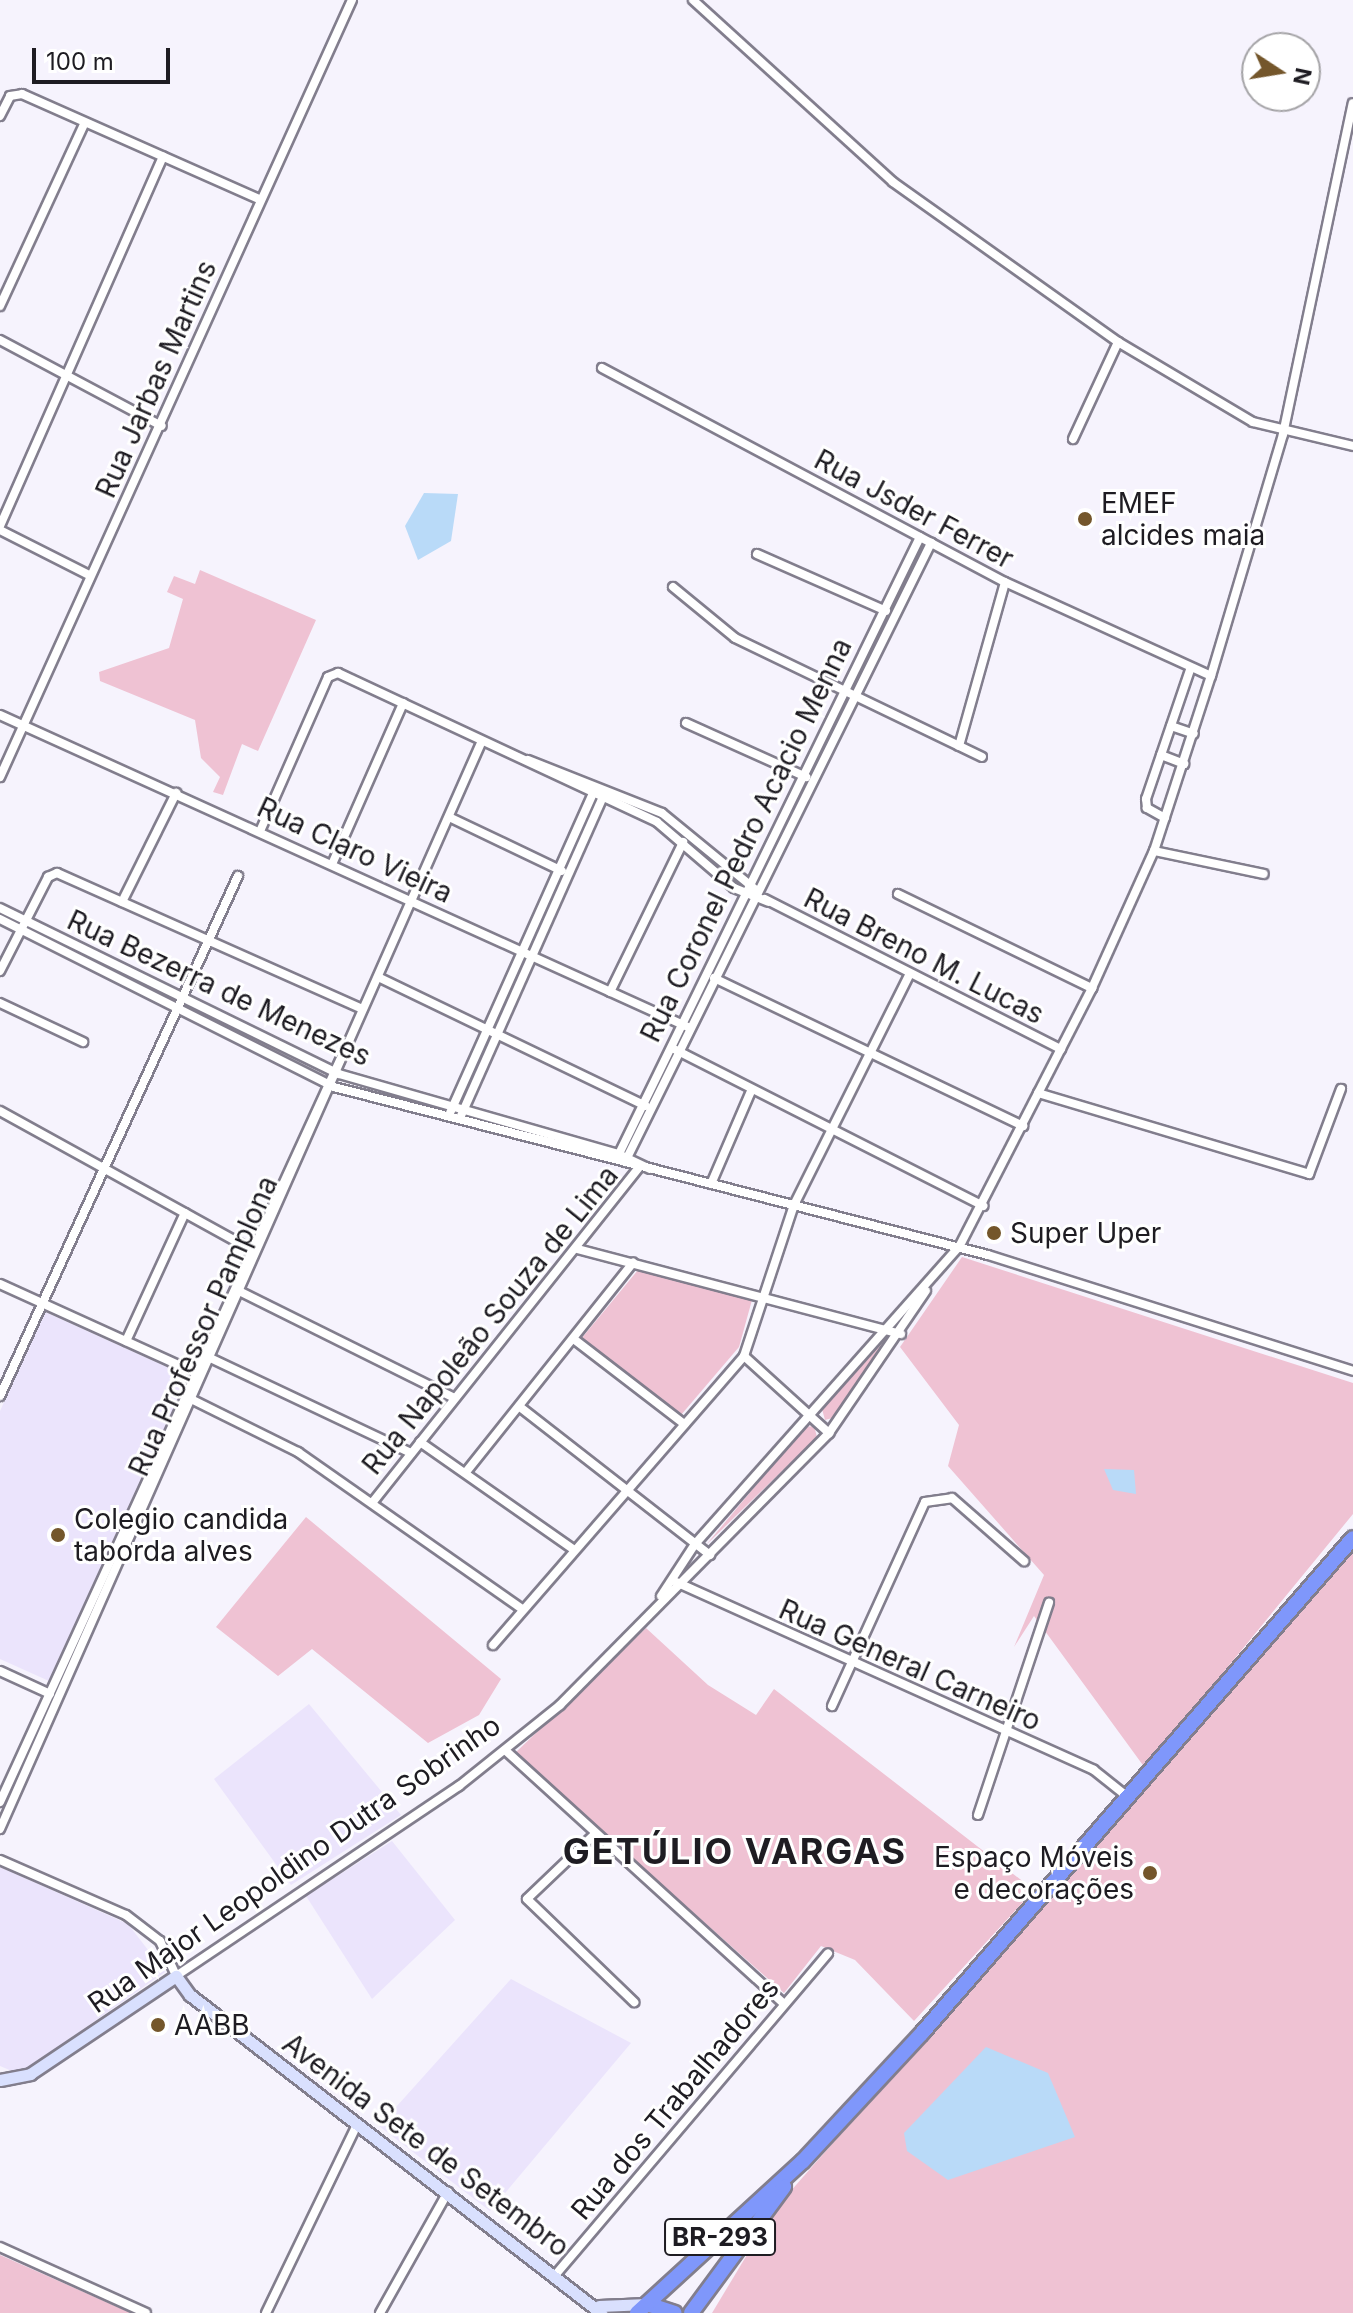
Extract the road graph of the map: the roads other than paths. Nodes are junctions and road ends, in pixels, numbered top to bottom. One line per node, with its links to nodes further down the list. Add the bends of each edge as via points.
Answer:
1 (352, 0): 7 (street, Rua Jarbas Martins)
2 (693, 0): 10 (street, via 893,182)
3 (1353, 103): 14 (street, Rua Major Leopoldino Dutra Sobrinho)
4 (0, 116): 5 (street, via 15,93)
5 (84, 124): 6 (street); 8 (street)
6 (163, 156): 7 (street); 12 (street)
7 (261, 200): 13 (street, Rua Jarbas Martins)
8 (0, 306)
9 (0, 340): 12 (street)
10 (1118, 342): 14 (street); 15 (street)
11 (602, 368): 18 (street, Rua Jsder Ferrer)
12 (62, 374): 13 (street); 17 (street)
13 (162, 426): 21 (street, Rua Jarbas Martins)
14 (1283, 434): 16 (street); 29 (street, Rua Major Leopoldino Dutra Sobrinho)
15 (1073, 439)
16 (1353, 446)
17 (0, 528): 21 (street)
18 (920, 537): 19 (street, Rua Jsder Ferrer); 24 (street, Rua Coronel Pedro Acacio Menna)
19 (931, 543): 22 (street, Rua Jsder Ferrer); 25 (street, Rua Coronel Pedro Acacio Menna)
20 (757, 554): 24 (street)
21 (89, 575): 35 (street, Rua Jarbas Martins)
22 (1005, 582): 28 (street, Rua Jsder Ferrer); 41 (street)
23 (673, 587): 30 (street, via 735,638)
24 (884, 610): 25 (street); 26 (street, Rua Coronel Pedro Acacio Menna)
25 (894, 615): 27 (street, Rua Coronel Pedro Acacio Menna)
26 (864, 650): 27 (street); 30 (street, Rua Coronel Pedro Acacio Menna)
27 (874, 654): 31 (street, Rua Coronel Pedro Acacio Menna)
28 (1191, 667): 29 (street, Rua Jsder Ferrer); 36 (street)
29 (1211, 676): 38 (street, Rua Major Leopoldino Dutra Sobrinho)
30 (844, 692): 31 (street); 37 (street, Rua Coronel Pedro Acacio Menna)
31 (854, 697): 39 (street, Rua Coronel Pedro Acacio Menna); 41 (street)
32 (403, 703): 40 (street); 54 (street, via 338,673 328,677); 62 (street)
33 (0, 715): 35 (street, Rua Claro Vieira)
34 (686, 723): 46 (street)
35 (25, 726): 47 (street, Rua Jarbas Martins); 50 (street, Rua Claro Vieira)
36 (1171, 726): 38 (street); 42 (street)
37 (825, 733): 39 (street); 46 (street, Rua Coronel Pedro Acacio Menna)
38 (1194, 734): 45 (street, Rua Major Leopoldino Dutra Sobrinho)
39 (834, 737): 48 (street, Rua Coronel Pedro Acacio Menna)
40 (482, 741): 44 (street); 52 (street, Rua Professor Pamplona)
41 (959, 746): 43 (street)
42 (1161, 755): 45 (street); 53 (street, via 1146,804)
43 (982, 757)
44 (523, 759): 49 (street, Rua Breno M. Lucas); 51 (street)
45 (1184, 764): 53 (street, Rua Major Leopoldino Dutra Sobrinho)
46 (803, 776): 48 (street); 58 (street, Rua Coronel Pedro Acacio Menna)
47 (0, 777)
48 (814, 781): 59 (street, Rua Coronel Pedro Acacio Menna)
49 (602, 788): 51 (street); 56 (street, Rua Breno M. Lucas, via 662,813)
50 (176, 793): 54 (street, Rua Claro Vieira); 73 (street)
51 (597, 797): 55 (street); 57 (street); 60 (street, via 657,822)
52 (449, 817): 64 (street); 72 (street, Rua Professor Pamplona)
53 (1165, 818): 61 (street, Rua Major Leopoldino Dutra Sobrinho)
54 (261, 829): 62 (street, Rua Claro Vieira)
55 (576, 833): 57 (street); 64 (street)
56 (688, 835): 60 (street); 63 (street, Rua Breno M. Lucas)
57 (586, 837): 65 (street)
58 (775, 839): 59 (street); 69 (street, Rua Coronel Pedro Acacio Menna)
59 (784, 843): 69 (street, Rua Coronel Pedro Acacio Menna)
60 (682, 844): 68 (street); 90 (street)
61 (1154, 851): 66 (street); 89 (street, Rua Major Leopoldino Dutra Sobrinho)
62 (333, 862): 72 (street, Rua Claro Vieira)
63 (726, 869): 68 (street); 69 (street, Rua Breno M. Lucas)
64 (560, 870): 65 (street); 76 (street)
65 (570, 874): 77 (street)
66 (1264, 874)
67 (238, 876): 81 (street)
68 (719, 878): 71 (street)
69 (756, 889): 71 (street, Rua Coronel Pedro Acacio Menna); 74 (street, Rua Breno M. Lucas)
70 (898, 894): 89 (street)
71 (751, 899): 74 (street, Rua Breno M. Lucas); 88 (street, Rua Coronel Pedro Acacio Menna)
72 (410, 901): 82 (street, Rua Claro Vieira); 87 (street, Rua Professor Pamplona)
73 (122, 902): 79 (street, via 57,873); 81 (street)
74 (768, 902): 86 (street, Rua Breno M. Lucas)
75 (0, 908): 79 (street, Rua Bezerra de Menezes)
76 (544, 908): 77 (street); 82 (street)
77 (554, 913): 82 (street)
78 (0, 919): 80 (street, Rua Bezerra de Menezes)
79 (25, 919): 80 (street); 83 (street, Rua Bezerra de Menezes)
80 (20, 929): 84 (street, Rua Bezerra de Menezes); 85 (street)
81 (205, 944): 91 (street); 94 (street)
82 (530, 955): 90 (street, Rua Claro Vieira); 96 (street)
83 (105, 960): 84 (street); 91 (street, Rua Bezerra de Menezes)
84 (100, 970): 93 (street, Rua Bezerra de Menezes)
85 (0, 971)
86 (910, 973): 99 (street, Rua Breno M. Lucas); 101 (street)
87 (378, 977): 94 (street, Rua Professor Pamplona); 96 (street)
88 (712, 977): 95 (street, Rua Coronel Pedro Acacio Menna); 101 (street)
89 (1092, 988): 99 (street, Rua Major Leopoldino Dutra Sobrinho)
90 (610, 992): 95 (street, Rua Claro Vieira)
91 (181, 998): 93 (street); 100 (street, Rua Bezerra de Menezes)
92 (0, 1003): 97 (street)
93 (176, 1008): 102 (street, Rua Bezerra de Menezes); 124 (street)
94 (362, 1009): 103 (street, Rua Professor Pamplona)
95 (686, 1026): 98 (street, Rua Coronel Pedro Acacio Menna)
96 (494, 1034): 110 (street); 111 (street); 113 (street)
97 (83, 1042)
98 (674, 1049): 106 (street); 110 (street, Rua Coronel Pedro Acacio Menna)
99 (1061, 1049): 108 (street, Rua Major Leopoldino Dutra Sobrinho)
100 (291, 1052): 102 (street); 103 (street, Rua Bezerra de Menezes)
101 (871, 1052): 116 (street); 117 (street)
102 (285, 1063): 104 (street, Rua Bezerra de Menezes)
103 (335, 1072): 104 (street, Rua Professor Pamplona); 105 (street, Rua Bezerra de Menezes)
104 (330, 1085): 109 (street, Rua Bezerra de Menezes); 118 (street, Rua Professor Pamplona); 120 (street, Rua Professor Pamplona)
105 (379, 1087): 109 (street); 111 (street, Rua Bezerra de Menezes)
106 (752, 1089): 117 (street); 125 (street)
107 (1341, 1089): 108 (street, via 1314,1171 1299,1172)
108 (1038, 1093): 116 (street, Rua Major Leopoldino Dutra Sobrinho)
109 (375, 1098): 114 (street, Rua Bezerra de Menezes)
110 (646, 1106): 122 (street, Rua Coronel Pedro Acacio Menna)
111 (452, 1109): 113 (street, Rua Bezerra de Menezes); 114 (street)
112 (0, 1111): 124 (street)
113 (462, 1112): 115 (street); 119 (street, Rua Bezerra de Menezes)
114 (448, 1119): 115 (street, Rua Bezerra de Menezes)
115 (458, 1122): 121 (street, Rua Bezerra de Menezes)
116 (1023, 1126): 127 (street, Rua Major Leopoldino Dutra Sobrinho)
117 (833, 1130): 126 (street); 127 (street)
118 (303, 1131): 120 (street); 131 (street, Rua Professor Pamplona)
119 (540, 1133): 121 (street); 122 (street, Rua Bezerra de Menezes)
120 (312, 1136): 131 (street, Rua Professor Pamplona)
121 (538, 1144): 122 (street, Rua Bezerra de Menezes)
122 (621, 1160): 123 (street, Rua Bezerra de Menezes)
123 (640, 1166): 125 (street, Rua Bezerra de Menezes); 130 (street, Rua Napoleão Souza de Lima)
124 (106, 1168): 128 (street); 137 (street)
125 (711, 1184): 126 (street, Rua Bezerra de Menezes)
126 (794, 1205): 129 (street, Rua Bezerra de Menezes); 136 (street)
127 (984, 1206): 129 (street, Rua Major Leopoldino Dutra Sobrinho)
128 (185, 1213): 131 (street); 141 (street)
129 (959, 1247): 134 (street, Rua Major Leopoldino Dutra Sobrinho); 144 (street, Rua Bezerra de Menezes)
130 (577, 1249): 132 (street); 148 (street, Rua Napoleão Souza de Lima)
131 (255, 1251): 135 (street, Rua Professor Pamplona)
132 (633, 1263): 136 (street); 140 (street)
133 (0, 1284): 137 (street)
134 (927, 1287): 138 (street, Rua Major Leopoldino Dutra Sobrinho); 139 (street, Rua Major Leopoldino Dutra Sobrinho)
135 (237, 1290): 142 (street, Rua Professor Pamplona); 148 (street)
136 (762, 1295): 138 (street); 143 (street)
137 (42, 1303): 141 (street); 146 (street)
138 (886, 1329): 139 (street); 150 (street, Rua Major Leopoldino Dutra Sobrinho)
139 (901, 1334): 152 (street, Rua Major Leopoldino Dutra Sobrinho)
140 (575, 1340): 149 (street); 151 (street)
141 (126, 1341): 145 (street)
142 (207, 1356): 145 (street, Rua Professor Pamplona); 154 (street)
143 (744, 1356): 150 (street); 151 (street)
144 (1353, 1371)
145 (199, 1374): 147 (street, Rua Professor Pamplona)
146 (0, 1396)
147 (189, 1398): 157 (street, Rua Professor Pamplona); 158 (street, via 298,1452)
148 (455, 1398): 153 (street, Rua Napoleão Souza de Lima)
149 (520, 1407): 155 (street); 156 (street)
150 (809, 1416): 152 (street); 160 (street, Rua Major Leopoldino Dutra Sobrinho)
151 (684, 1424): 156 (street)
152 (829, 1433): 162 (street, Rua Major Leopoldino Dutra Sobrinho)
153 (420, 1442): 154 (street, Rua Napoleão Souza de Lima); 155 (street)
154 (411, 1453): 158 (street, Rua Napoleão Souza de Lima)
155 (466, 1472): 161 (street)
156 (631, 1487): 160 (street); 161 (street)
157 (146, 1495): 169 (street, Rua Professor Pamplona); 170 (street, Rua Professor Pamplona)
158 (372, 1503): 168 (street)
159 (1353, 1538): 181 (highway, BR-293)
160 (695, 1544): 162 (street); 164 (street, Rua Major Leopoldino Dutra Sobrinho)
161 (574, 1550): 168 (street)
162 (710, 1555): 165 (street, Rua Major Leopoldino Dutra Sobrinho)
163 (1024, 1561): 172 (street, via 983,1520 952,1498 935,1495 920,1512)
164 (668, 1578): 165 (street, Rua General Carneiro); 166 (street, Rua Major Leopoldino Dutra Sobrinho)
165 (679, 1584): 166 (street, Rua Major Leopoldino Dutra Sobrinho); 172 (street, Rua General Carneiro)
166 (661, 1596): 178 (street, Rua Major Leopoldino Dutra Sobrinho, via 560,1705)
167 (1049, 1603): 177 (street)
168 (522, 1609): 171 (street)
169 (71, 1639): 170 (street); 174 (street, Rua Professor Pamplona)
170 (81, 1644): 175 (street, Rua Professor Pamplona)
171 (493, 1645)
172 (849, 1665): 176 (street); 177 (street, Rua General Carneiro)
173 (0, 1671): 174 (street)
174 (48, 1693): 175 (street); 179 (street, Rua Professor Pamplona)
175 (57, 1698): 180 (street, Rua Professor Pamplona)
176 (832, 1706)
177 (1007, 1732): 181 (street, Rua General Carneiro, via 1094,1770); 183 (street)
178 (505, 1750): 185 (street); 188 (street, Rua Major Leopoldino Dutra Sobrinho)
179 (21, 1756): 180 (street); 182 (street, Rua Professor Pamplona)
180 (32, 1760): 184 (street, Rua Professor Pamplona)
181 (1129, 1798): 193 (highway, BR-293)
182 (0, 1802)
183 (978, 1815)
184 (0, 1829)
185 (595, 1834): 189 (street, via 527,1899); 190 (street)
186 (0, 1860): 188 (street, Avenida Sete de Setembro, via 126,1915 160,1941)
187 (828, 1953): 190 (street, Rua dos Trabalhadores)
188 (176, 1976): 191 (street, Rua Major Leopoldino Dutra Sobrinho, via 30,2074); 192 (street, Avenida Sete de Setembro, via 190,1995)
189 (634, 2002)
190 (784, 2004): 196 (street, Rua dos Trabalhadores)
191 (2, 2076)
192 (358, 2123): 194 (street, Avenida Sete de Setembro); 200 (street)
193 (803, 2161): 197 (highway, BR-293); 203 (highway, BR-293)
194 (448, 2192): 196 (street, Avenida Sete de Setembro); 201 (street)
195 (0, 2247): 199 (street)
196 (557, 2273): 198 (street, Avenida Sete de Setembro)
197 (642, 2308): 198 (street, Avenida Sete de Setembro); 202 (highway)
198 (600, 2309)
199 (146, 2313)
200 (266, 2313)
201 (380, 2313)
202 (675, 2313)
203 (691, 2313)

